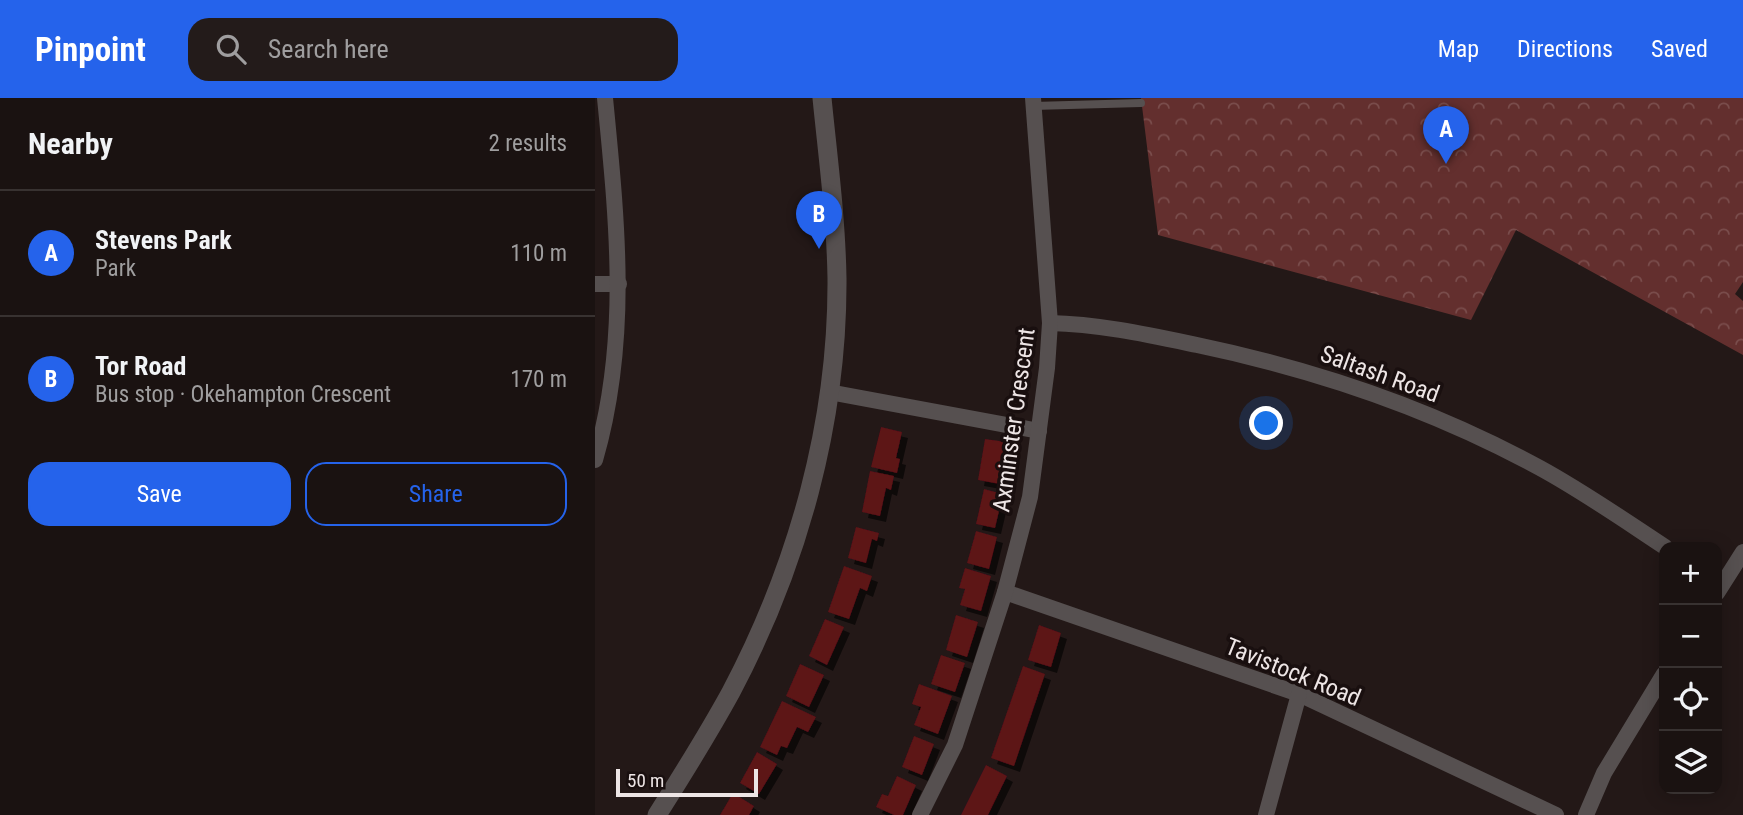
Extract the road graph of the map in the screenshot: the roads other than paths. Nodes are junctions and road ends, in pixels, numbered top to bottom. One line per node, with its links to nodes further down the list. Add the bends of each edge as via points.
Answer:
1 (605, 98): 6 (street)
2 (823, 98): 8 (street, via 837,279)
3 (1033, 102): 4 (lane); 7 (street, Axminster Crescent)
4 (1141, 103)
5 (595, 284): 6 (street)
6 (619, 284): 10 (street, via 614,368)
7 (1050, 323): 9 (street, Axminster Crescent); 11 (street, Saltash Road, via 1161,337 1259,358 1356,387 1539,467)
8 (829, 392): 9 (street); 17 (street, via 809,493 777,592 732,690)
9 (1039, 431): 14 (street, Axminster Crescent, via 1030,497)
10 (595, 460)
11 (1659, 543)
12 (1743, 552): 13 (street)
13 (1722, 581)
14 (1005, 592): 16 (street, Tavistock Road); 18 (street, Axminster Crescent, via 955,745)
15 (1659, 682): 21 (street, via 1604,773)
16 (1299, 694): 19 (street); 20 (street, Tavistock Road)
17 (657, 815)
18 (920, 815)
19 (1266, 815)
20 (1556, 815)
21 (1586, 815)

